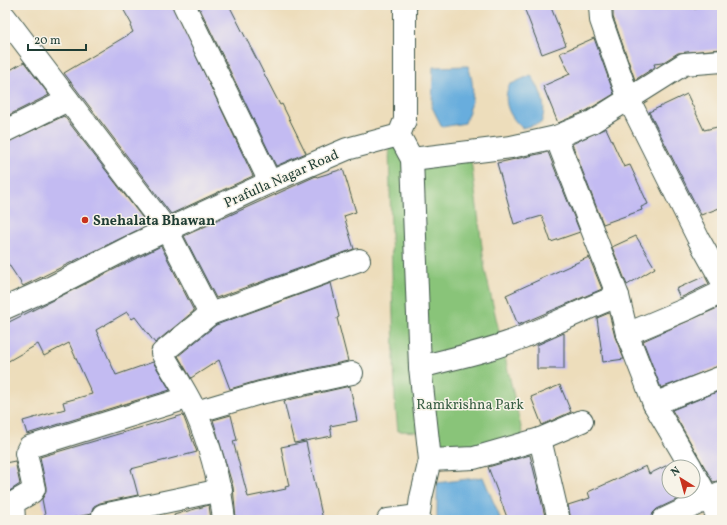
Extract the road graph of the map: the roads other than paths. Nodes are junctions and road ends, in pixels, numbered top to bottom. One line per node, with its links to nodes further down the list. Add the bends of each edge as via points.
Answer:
1 (184, 5): 12 (street)
2 (405, 5): 9 (street, via 405,120)
3 (600, 5): 7 (street, via 601,20)
4 (5, 17): 6 (street)
5 (722, 61): 7 (street, via 684,64)
6 (68, 100): 8 (street); 13 (street)
7 (629, 100): 10 (street, via 592,122); 15 (street)
8 (5, 131)
9 (399, 135): 11 (street); 12 (street, Prafulla Nagar Road, via 347,149)
10 (556, 136): 11 (street, via 511,147); 17 (street)
11 (412, 159): 21 (street)
12 (270, 182): 13 (street, Prafulla Nagar Road)
13 (167, 230): 18 (street, Prafulla Nagar Road); 19 (street)
14 (359, 260): 19 (street)
15 (722, 281)
16 (722, 292): 20 (street)
17 (618, 296): 20 (street); 21 (street, via 522,338)
18 (5, 308)
19 (210, 314): 25 (street, via 162,354)
20 (627, 334): 24 (street)
21 (420, 367): 29 (street)
22 (352, 373): 25 (street)
23 (722, 377): 24 (street)
24 (654, 404): 28 (street)
25 (191, 405): 31 (street); 35 (street, via 28,447 26,453 34,489 13,503)
26 (582, 421): 27 (street)
27 (540, 439): 29 (street, via 474,458); 38 (street)
28 (686, 459)
29 (430, 460): 34 (street)
30 (701, 480): 32 (street)
31 (221, 490): 33 (street); 36 (street)
32 (716, 496): 39 (street); 40 (street)
33 (103, 515)
34 (418, 518): 37 (street)
35 (14, 520)
36 (224, 520)
37 (388, 520)
38 (559, 520)
39 (663, 520)
40 (720, 520)

